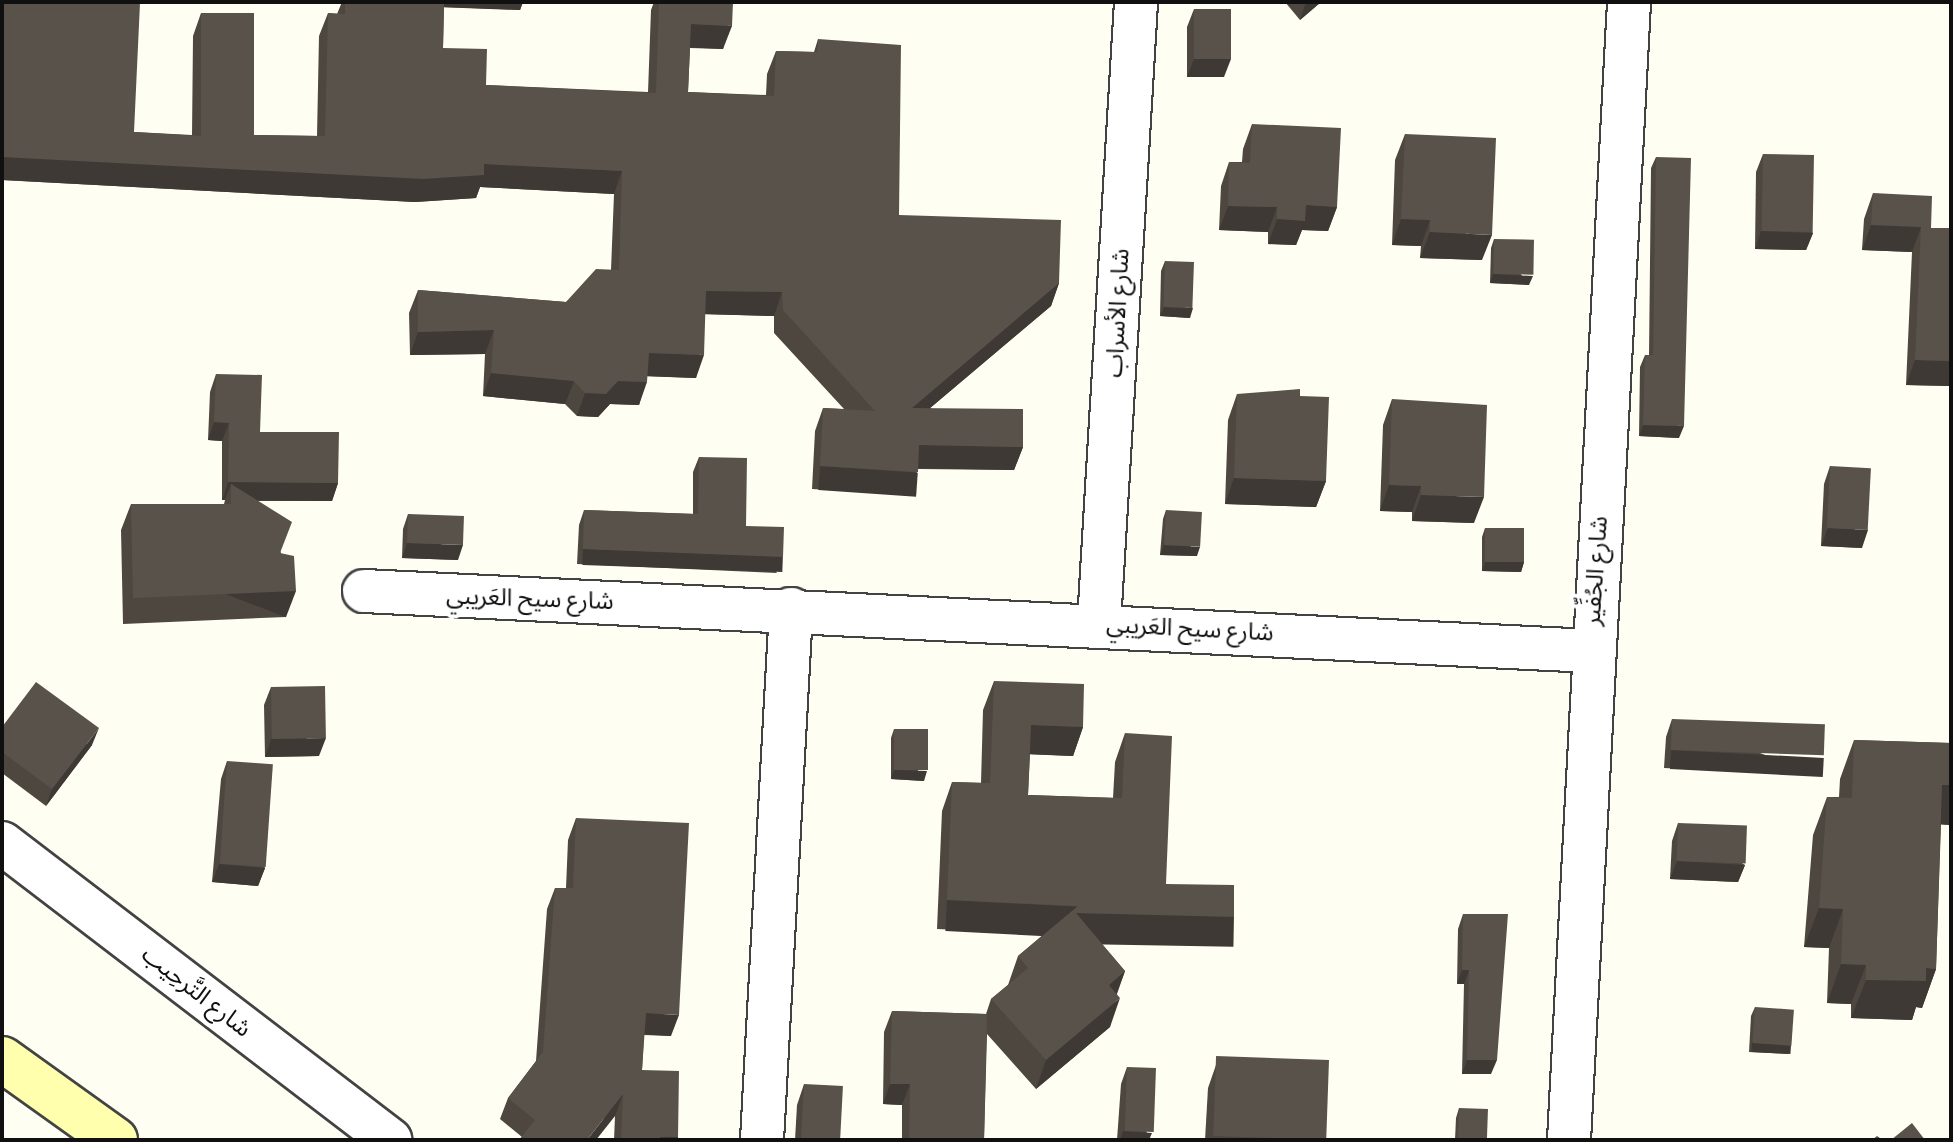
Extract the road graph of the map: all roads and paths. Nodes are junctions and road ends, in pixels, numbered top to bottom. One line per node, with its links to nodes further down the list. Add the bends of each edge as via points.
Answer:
1 (1136, 2): 5 (street, شارع الأسراب)
2 (1629, 2): 6 (street, شارع الجُفِّير)
3 (364, 591): 4 (street, شارع سيح العَريبي)
4 (791, 609): 5 (street, شارع سيح العَريبي); 11 (street)
5 (1099, 623): 6 (street, شارع سيح العَريبي)
6 (1590, 651): 12 (street, شارع الجُفِّير)
7 (2, 843): 10 (street, شارع التَّرحِيب)
8 (2, 1059): 9 (main road)
9 (115, 1140)
10 (390, 1140)
11 (762, 1140)
12 (1569, 1140)

